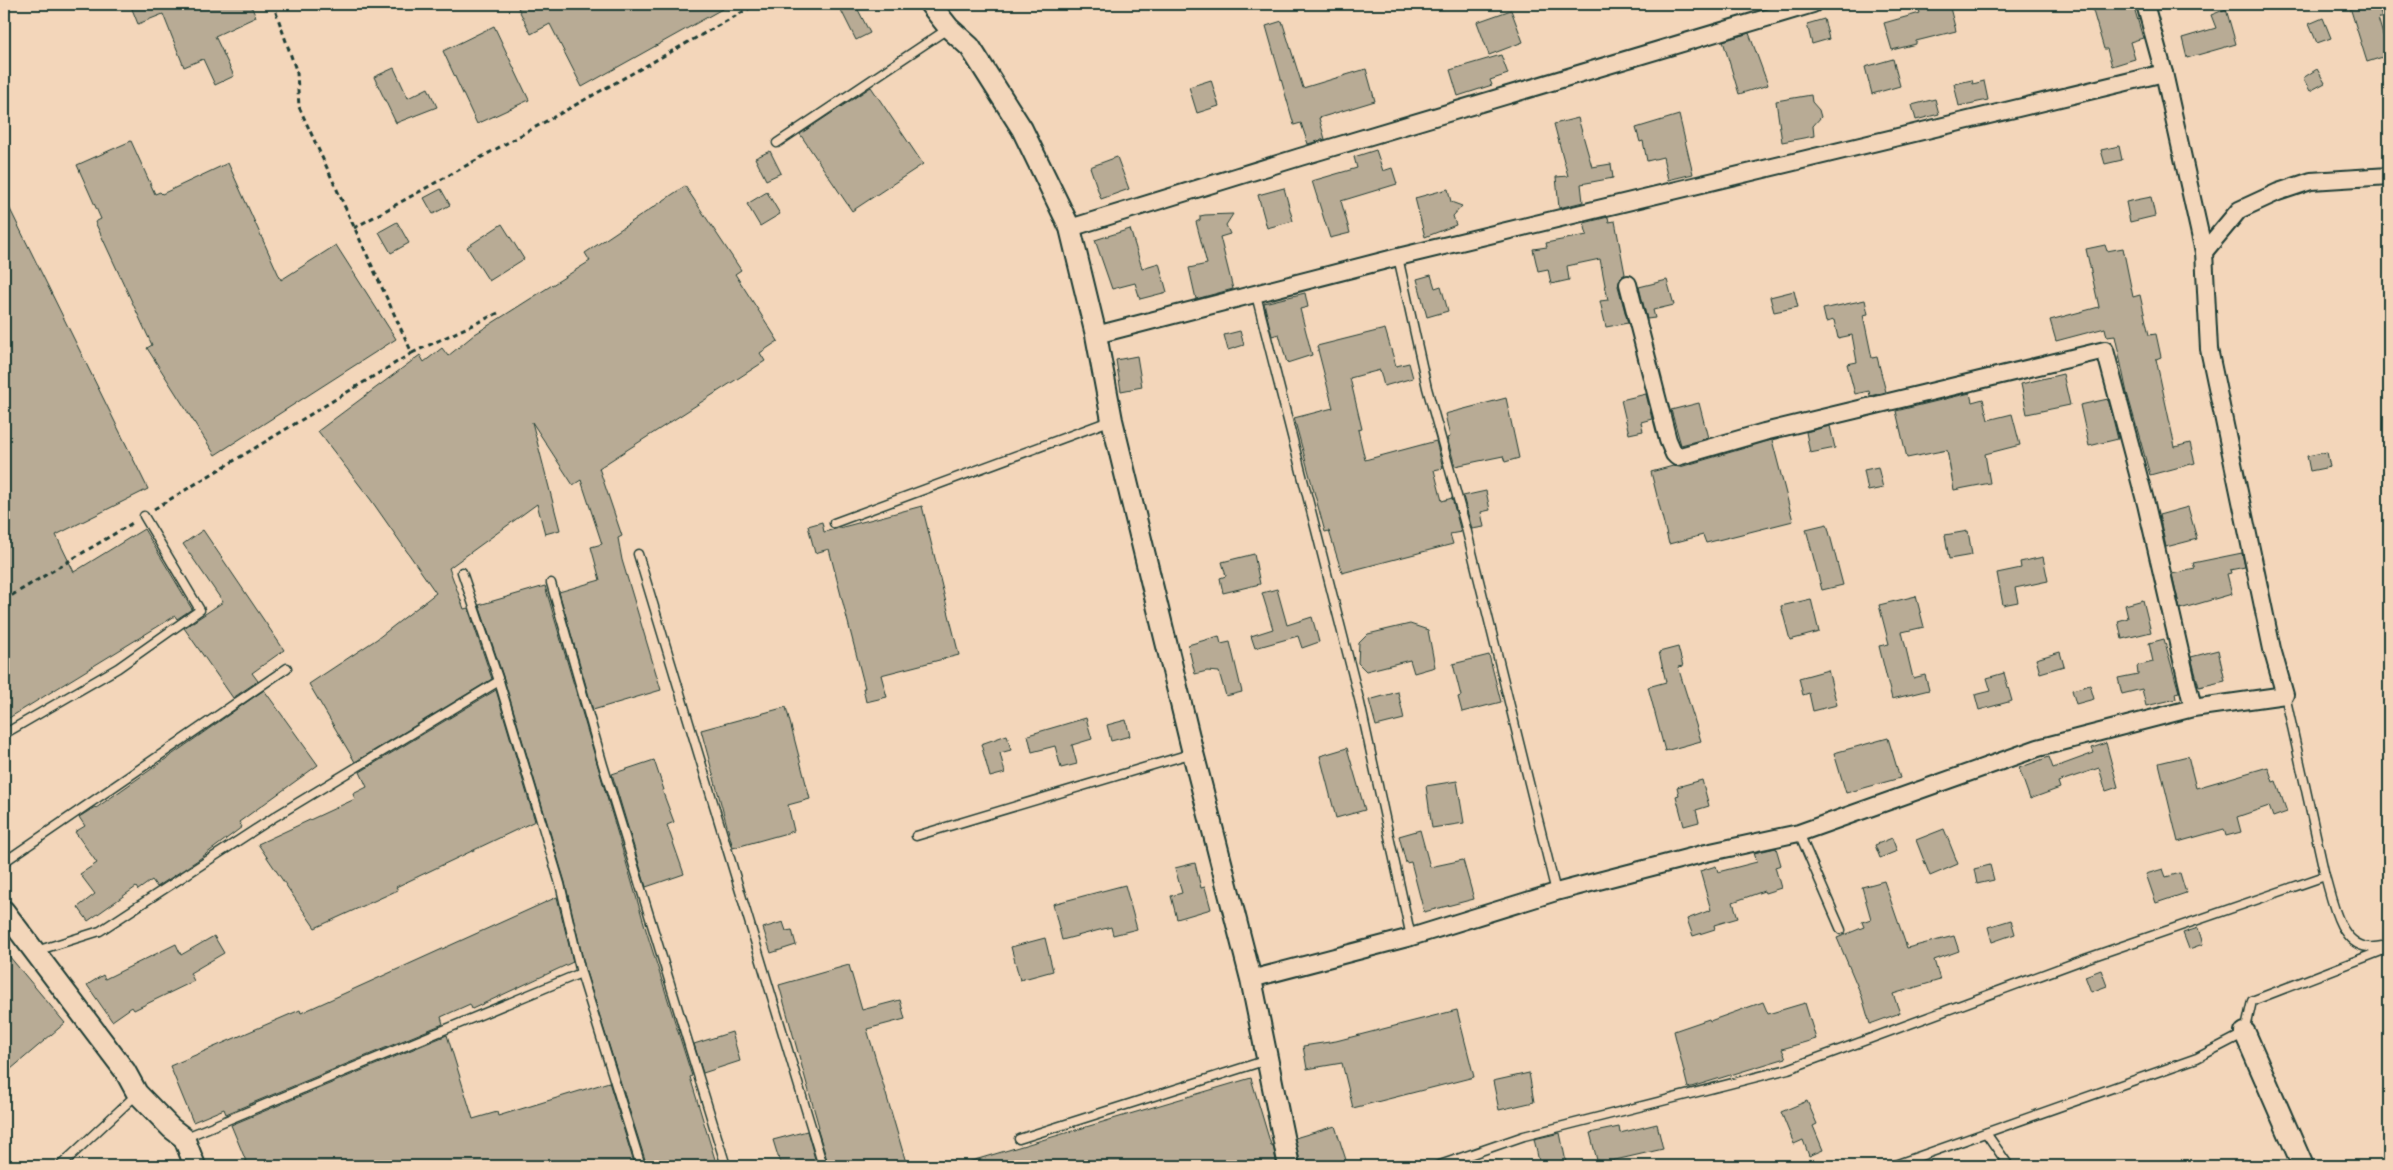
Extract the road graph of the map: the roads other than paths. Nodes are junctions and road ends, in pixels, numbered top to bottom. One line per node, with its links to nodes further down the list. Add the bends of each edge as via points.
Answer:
1 (930, 4): 4 (street)
2 (1813, 4): 8 (street)
3 (2145, 4): 5 (street)
4 (949, 28): 6 (lane); 8 (street, via 970,47 1022,129)
5 (2164, 73): 9 (street); 10 (street)
6 (777, 142)
7 (2389, 176): 9 (street, via 2311,181 2278,192 2240,210)
8 (1070, 228): 13 (street)
9 (2204, 252): 22 (street, via 2209,348)
10 (1398, 257): 12 (street); 30 (lane, via 1427,388 1466,528)
11 (1628, 284): 23 (street, via 1668,440 1677,457 1764,432 2105,350 2146,504)
12 (1256, 295): 13 (street); 33 (lane, via 1360,703)
13 (1096, 335): 14 (street)
14 (1112, 420): 16 (lane); 25 (street)
15 (144, 516): 24 (lane, via 200,610 118,668)
16 (834, 523)
17 (638, 554): 48 (lane)
18 (462, 572): 21 (lane)
19 (551, 582): 47 (lane)
20 (287, 668): 28 (lane)
21 (499, 681): 35 (lane, via 276,816 100,931); 36 (lane, via 560,884)
22 (2284, 695): 23 (street); 29 (lane)
23 (2193, 708): 26 (street, via 2038,748)
24 (4, 734)
25 (1193, 753): 27 (lane); 37 (street)
26 (1799, 833): 30 (street, via 1706,853); 32 (lane)
27 (916, 836)
28 (4, 862)
29 (2325, 876): 34 (lane, via 2340,922 2350,939 2368,947); 50 (lane, via 2085,959 1788,1069 1524,1136)
30 (1556, 892): 33 (street)
31 (5, 915): 35 (street)
32 (1841, 930)
33 (1411, 937): 37 (street)
34 (2389, 946): 38 (lane, via 2252,1001)
35 (34, 952): 40 (street, via 125,1071)
36 (581, 973): 42 (lane); 46 (lane)
37 (1251, 979): 39 (street)
38 (2245, 1033): 41 (lane, via 2198,1058); 53 (street)
39 (1267, 1060): 43 (lane); 49 (street)
40 (137, 1093): 42 (street); 44 (lane)
41 (1986, 1134): 51 (lane); 52 (lane)
42 (184, 1138): 45 (street)
43 (1019, 1139)
44 (60, 1166)
45 (195, 1166)
46 (641, 1166)
47 (726, 1166)
48 (823, 1166)
49 (1289, 1166)
50 (1437, 1166)
51 (1892, 1166)
52 (2009, 1166)
53 (2303, 1166)

